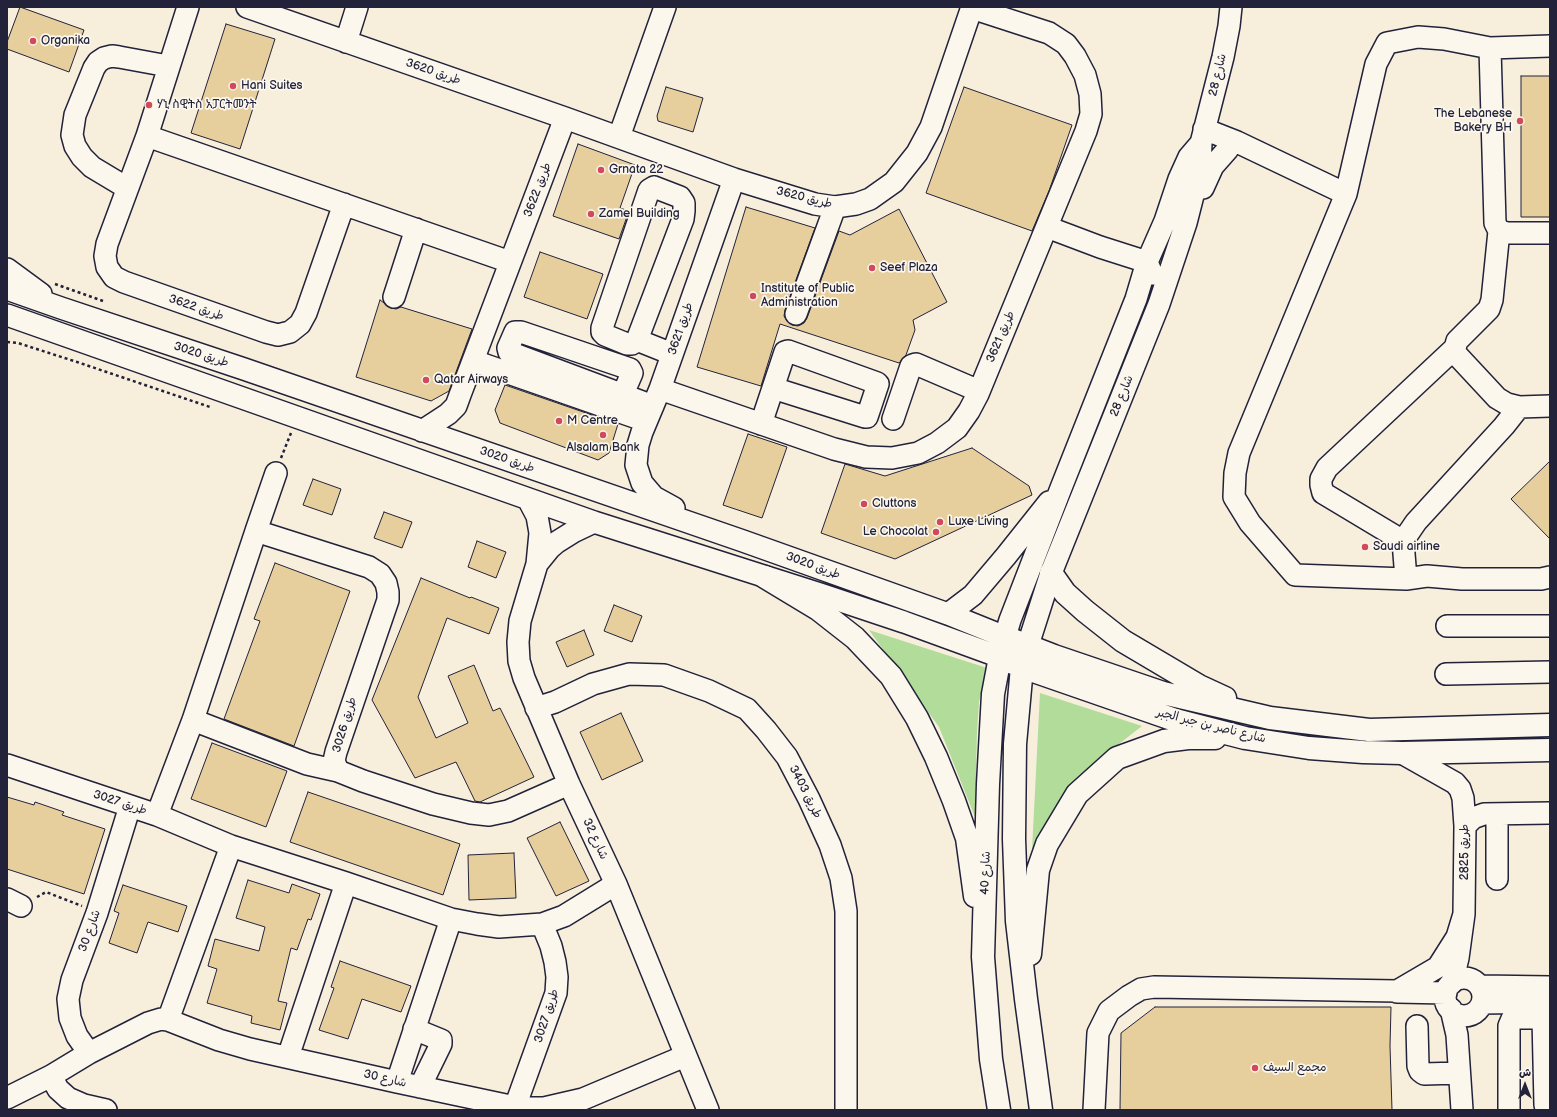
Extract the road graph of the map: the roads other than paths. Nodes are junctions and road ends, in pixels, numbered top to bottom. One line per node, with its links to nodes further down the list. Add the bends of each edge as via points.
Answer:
1 (188, 7): 10 (street, طريق 3622)
2 (247, 7): 7 (street, طريق 3620)
3 (356, 7): 7 (street)
4 (666, 7): 13 (street)
5 (972, 7): 21 (street, طريق 3620, via 932,127 917,153 894,182 870,199); 23 (street, طريق 3621, via 1049,33 1066,44 1086,75 1091,114)
6 (1231, 7): 14 (street, شارع 28, via 1223,57)
7 (346, 42): 11 (street, طريق 3620)
8 (1550, 46): 9 (street)
9 (1490, 48): 19 (street, via 1418,37 1387,43 1376,64); 25 (street, via 1494,210 1495,223)
10 (168, 66): 12 (street, طريق 3622); 18 (street, via 112,56 104,58 94,68 75,115 72,135 82,157 92,167)
11 (565, 118): 13 (street, طريق 3620); 28 (street, طريق 3622)
12 (147, 136): 18 (street, طريق 3622); 20 (street)
13 (619, 137): 17 (street, طريق 3620)
14 (1203, 137): 15 (street); 16 (street, via 1237,142); 22 (street, شارع 28, via 1200,168); 29 (street, شارع 28, via 1184,167)
15 (1228, 149): 16 (street); 22 (street, via 1213,166)
16 (1261, 154): 19 (street)
17 (734, 179): 21 (street, طريق 3620, via 815,204); 42 (street, طريق 3621)
18 (127, 188): 20 (street, طريق 3622, via 105,256 107,267 114,277 278,335 290,332 300,324 306,314)
19 (1346, 194): 64 (street, via 1239,453 1234,497 1250,523 1295,575)
20 (344, 204): 24 (street)
21 (834, 207): 36 (street)
22 (1186, 223): 34 (street, شارع 28)
23 (1047, 227): 27 (street); 45 (street, طريق 3621)
24 (416, 229): 28 (street); 32 (street)
25 (1499, 231): 26 (street); 41 (street, via 1489,309 1457,341)
26 (1550, 233)
27 (1100, 247): 29 (street); 33 (street, via 1128,271)
28 (510, 262): 43 (street, طريق 3622)
29 (1147, 262): 33 (street, شارع 28); 34 (street, via 1155,282)
30 (7, 269): 35 (street)
31 (7, 289): 35 (street, طريق 3020)
32 (394, 297)
33 (1136, 299): 54 (street, شارع 28)
34 (1159, 304): 61 (street, شارع 28)
35 (61, 308): 52 (street, طريق 3020)
36 (796, 314)
37 (7, 315): 39 (street, طريق 3020)
38 (7, 322): 39 (street)
39 (34, 325): 55 (street, طريق 3020, via 290,428)
40 (637, 340): 40 (street, via 684,212 684,203 680,197 654,187 649,190 602,328 605,335 627,344); 42 (street)
41 (1455, 348): 49 (street, via 1456,354 1497,398); 59 (street, via 1327,468 1321,479 1323,493)
42 (672, 354): 47 (street, طريق 3621)
43 (474, 361): 47 (street); 52 (street, طريق 3622, via 456,406)
44 (773, 388): 44 (street, via 785,352 788,351 878,384 865,418); 51 (street)
45 (979, 391): 50 (street, via 916,364 911,366); 51 (street, طريق 3621, via 957,428 918,453 892,458 866,457 834,449)
46 (623, 394): 46 (street, via 509,352 508,348 515,332 630,369 632,373); 47 (street)
47 (653, 405): 51 (street, طريق 3621); 58 (street, طريق 3621, via 638,445 636,465 642,483 654,497)
48 (1550, 406): 49 (street)
49 (1519, 407): 59 (street, via 1416,522)
50 (893, 419)
51 (761, 424)
52 (422, 430): 58 (street, طريق 3020)
53 (276, 473): 57 (street)
54 (1061, 488): 65 (street, via 973,595); 69 (street, شارع 28, via 1010,620)
55 (528, 499): 56 (street, طريق 3020); 60 (street, via 539,524)
56 (594, 522): 60 (street, via 557,542); 62 (street, طريق 3020)
57 (256, 531): 75 (street); 81 (street, طريق 3026, via 369,567 380,574 386,583 388,600 336,752 334,761)
58 (744, 541): 65 (street, طريق 3020)
59 (1403, 541): 64 (street)
60 (537, 564): 73 (street, شارع 32, via 520,621 518,642 519,662)
61 (1051, 573): 68 (street, شارع 28); 74 (main road, via 1065,594 1123,641 1199,686)
62 (765, 577): 69 (street, طريق 3020, via 904,622); 95 (main road, via 818,609 855,638 891,676 916,718 936,757 967,838)
63 (1550, 577): 64 (street, via 1462,579 1427,576)
64 (1406, 579)
65 (948, 614): 69 (street, طريق 3020)
66 (1446, 626): 67 (street)
67 (1550, 626)
68 (1028, 645): 69 (main road, شارع ناصر بن جبر الجبر); 70 (main road); 74 (main road, شارع ناصر بن جبر الجبر, via 1163,693)
69 (1003, 647): 70 (main road, شارع ناصر بن جبر الجبر); 95 (main road, شارع 40, via 994,694)
70 (1022, 667): 77 (main road, شارع ناصر بن جبر الجبر, via 1175,720); 100 (main road, via 1015,744 1014,839 1017,921)
71 (1550, 672): 72 (street)
72 (1446, 674)
73 (536, 708): 82 (street, شارع 32); 119 (street, طريق 3403, via 593,684 629,674 664,675 709,691 747,709 787,757 830,844 841,878 846,911)
74 (1270, 718): 76 (main road, شارع ناصر بن جبر الجبر, via 1369,730)
75 (193, 720): 81 (street, via 306,764); 86 (street)
76 (1550, 725)
77 (1245, 738): 79 (main road, شارع ناصر بن جبر الجبر, via 1309,748); 100 (main road, via 1188,738 1164,741 1117,758 1077,794 1047,844 1038,870)
78 (1550, 750): 79 (main road, شارع ناصر بن جبر الجبر)
79 (1402, 753): 87 (street, طريق 2825, via 1455,783 1463,798)
80 (7, 765): 83 (street, طريق 3027)
81 (338, 771): 82 (street, طريق 3026, via 433,804 489,815 508,811)
82 (569, 784): 91 (street, شارع 32)
83 (130, 806): 86 (street, طريق 3027); 106 (street, شارع 30, via 97,912 72,980 68,999 70,1018 77,1036)
84 (1550, 813): 85 (street)
85 (1497, 814): 87 (street, via 1478,815); 89 (street)
86 (157, 815): 88 (street, طريق 3027)
87 (1465, 826): 92 (street, طريق 2825)
88 (231, 846): 90 (street, طريق 3027); 103 (street)
89 (1497, 878)
90 (346, 882): 93 (street, طريق 3027); 107 (street)
91 (616, 884): 94 (street, طريق 3027, via 564,916); 108 (street, شارع 32)
92 (1464, 914): 97 (street, via 1456,937 1438,967); 99 (street, طريق 2825)
93 (451, 919): 94 (street, طريق 3027, via 499,927); 105 (street)
94 (542, 924): 116 (street, طريق 3027, via 555,962 558,977 556,993)
95 (984, 957): 109 (main road, شارع 40)
96 (1550, 987): 98 (street)
97 (1398, 991): 99 (street); 101 (street, via 1394,997); 123 (street, via 1154,987 1141,989 1109,1011 1098,1033)
98 (1481, 994): 99 (street, via 1472,979 1461,978); 99 (street, via 1474,1013 1468,1015 1462,1015); 102 (street)
99 (1450, 995): 110 (street, طريق 2825)
100 (1026, 999): 122 (main road)
101 (1324, 999)
102 (1548, 1013): 125 (street, via 1512,1019 1509,1026); 126 (street, via 1545,1105)
103 (168, 1020): 106 (street, شارع 30, via 161,1019 148,1023); 107 (street, شارع 30, via 219,1040)
104 (1417, 1026): 110 (street, via 1420,1071 1424,1074)
105 (414, 1029): 112 (street); 113 (street, via 440,1040 441,1044)
106 (89, 1053): 111 (street, شارع 30)
107 (288, 1056): 112 (street, شارع 30)
108 (685, 1056): 115 (street, شارع 30); 118 (street, شارع 32)
109 (990, 1059): 120 (street); 121 (main road, شارع 40)
110 (1460, 1073): 124 (street, طريق 2825)
111 (51, 1076): 114 (street, شارع 30); 117 (street, via 58,1089 68,1098)
112 (397, 1082): 113 (street, شارع 30)
113 (420, 1087): 116 (street, شارع 30)
114 (7, 1098)
115 (569, 1106): 116 (street, شارع 30)
116 (515, 1107)
117 (106, 1110)
118 (708, 1110)
119 (846, 1110)
120 (989, 1110)
121 (999, 1110)
122 (1041, 1110)
123 (1094, 1110)
124 (1462, 1110)
125 (1509, 1110)
126 (1548, 1110)

